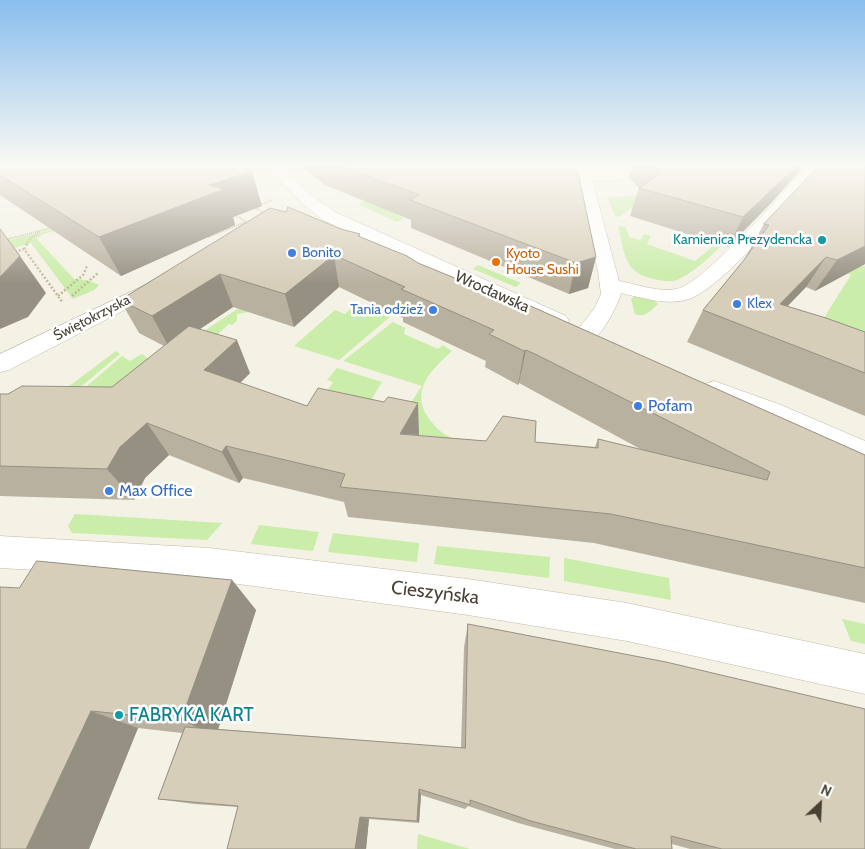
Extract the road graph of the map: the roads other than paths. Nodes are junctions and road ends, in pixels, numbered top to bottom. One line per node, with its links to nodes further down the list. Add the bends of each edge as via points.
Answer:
1 (306, 206): 5 (street, Wrocławska, via 312,213 595,337 608,304)
2 (592, 206): 5 (street)
3 (779, 206): 5 (street, via 697,288 684,294 669,294)
4 (175, 277): 6 (street, Świętokrzyska)
5 (611, 285)
6 (0, 364)
7 (693, 381): 8 (street)
8 (865, 453)
9 (0, 552): 10 (street, Cieszyńska)
10 (60, 554): 11 (street); 12 (street, Cieszyńska, via 267,570 564,611)
11 (40, 586)
12 (865, 674)

